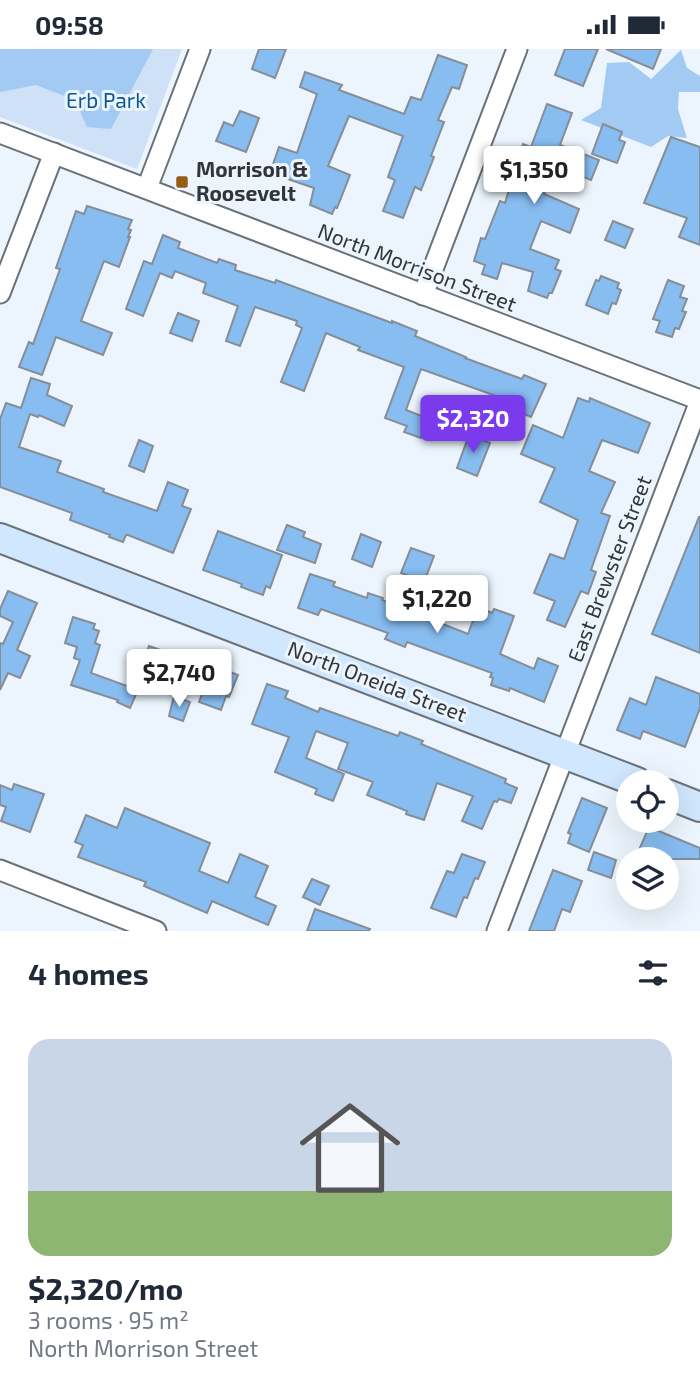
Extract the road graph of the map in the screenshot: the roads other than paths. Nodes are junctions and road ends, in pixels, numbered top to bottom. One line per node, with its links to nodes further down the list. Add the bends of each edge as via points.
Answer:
1 (200, 49): 5 (street)
2 (517, 49): 7 (street)
3 (0, 133): 4 (street, North Morrison Street)
4 (54, 153): 5 (street, North Morrison Street); 6 (street)
5 (147, 188): 7 (street, North Morrison Street)
6 (0, 293)
7 (423, 295): 8 (street, North Morrison Street)
8 (700, 400): 10 (street, East Brewster Street)
9 (0, 538): 10 (main road, North Oneida Street)
10 (564, 753): 11 (main road, North Oneida Street); 16 (street, East Brewster Street)
11 (616, 774)
12 (679, 799): 13 (main road)
13 (700, 807)
14 (0, 870): 15 (street)
15 (156, 931)
16 (497, 931)

